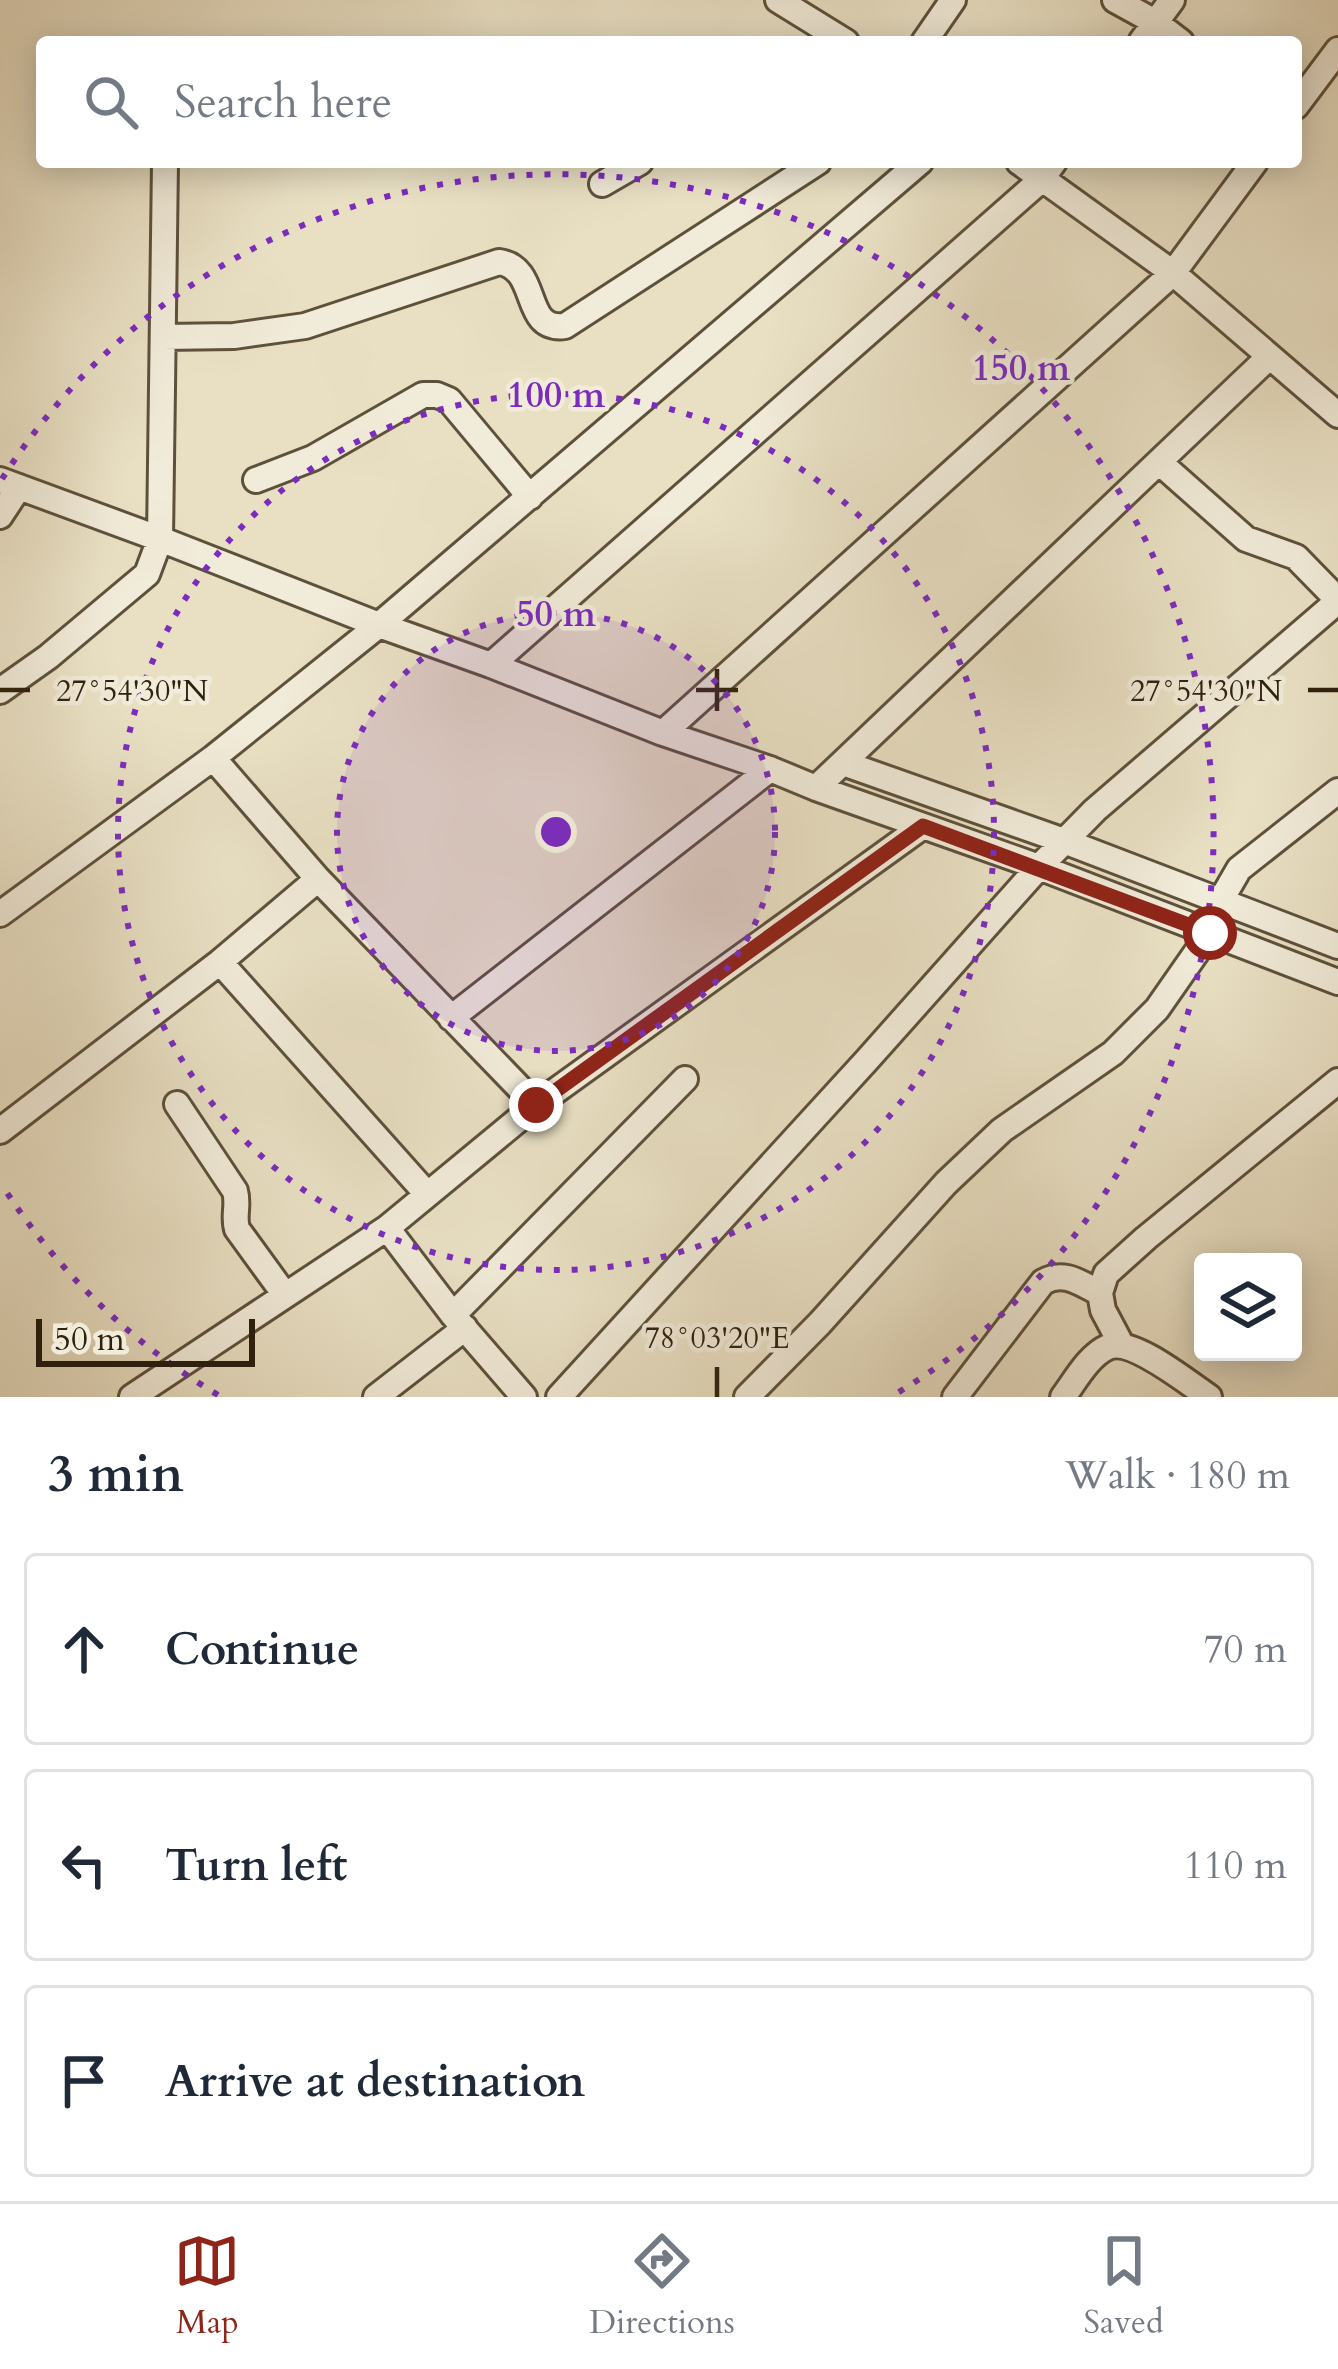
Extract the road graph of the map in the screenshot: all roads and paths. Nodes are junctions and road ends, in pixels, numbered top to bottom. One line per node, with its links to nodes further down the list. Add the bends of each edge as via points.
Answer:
1 (778, 0): 6 (street)
2 (952, 0): 7 (street)
3 (1115, 0): 5 (street)
4 (1172, 0): 5 (street)
5 (1148, 32)
6 (836, 36)
7 (928, 36)
8 (1338, 50): 9 (street)
9 (1302, 98)
10 (165, 168): 18 (street)
11 (630, 168): 16 (street)
12 (809, 168): 18 (street, via 566,326 542,322 519,270 500,262 305,326)
13 (913, 168): 24 (street)
14 (1251, 168): 17 (street)
15 (1048, 171): 17 (street); 28 (street)
16 (602, 184)
17 (1173, 273): 19 (street); 30 (street)
18 (163, 337): 25 (street)
19 (1269, 357): 20 (street); 21 (street)
20 (1334, 402)
21 (1159, 462): 26 (street, via 1246,539 1296,557); 32 (street)
22 (256, 480): 24 (street, via 313,458 423,394 437,394)
23 (7, 496): 25 (street)
24 (530, 496): 27 (street)
25 (154, 557): 27 (street); 29 (street)
26 (1338, 600): 37 (street)
27 (379, 625): 28 (street); 31 (street)
28 (491, 664): 30 (street)
29 (0, 691)
30 (663, 733): 33 (street)
31 (213, 758): 39 (street); 41 (street)
32 (843, 763): 34 (street); 37 (street)
33 (770, 769): 34 (street); 46 (street)
34 (816, 788): 36 (street)
35 (1338, 791): 40 (street, via 1238,868)
36 (923, 826): 38 (street); 50 (street)
37 (1064, 842): 38 (street); 40 (street)
38 (1039, 867): 42 (street); 61 (street)
39 (318, 879): 44 (street); 46 (street)
40 (1221, 900): 42 (street); 43 (street)
41 (0, 914)
42 (1210, 933): 45 (street); 62 (street, via 1157,1009 1112,1053 1002,1130)
43 (1338, 946)
44 (220, 962): 51 (street); 52 (street)
45 (1338, 982)
46 (451, 1018): 50 (street)
47 (685, 1079): 56 (street)
48 (1338, 1081): 54 (street, via 1146,1238 1106,1274)
49 (177, 1104): 55 (street, via 235,1191 237,1228)
50 (536, 1105): 52 (street)
51 (0, 1131)
52 (427, 1194): 53 (street)
53 (387, 1228): 55 (street); 56 (street)
54 (1100, 1293): 57 (street); 63 (street, via 1056,1275 1043,1282)
55 (285, 1295): 59 (street)
56 (459, 1322): 58 (street); 60 (street)
57 (1121, 1344): 64 (street, via 1095,1356); 65 (street)
58 (511, 1393)
59 (131, 1397)
60 (376, 1397)
61 (560, 1397)
62 (747, 1397)
63 (956, 1397)
64 (1063, 1397)
65 (1209, 1397)

